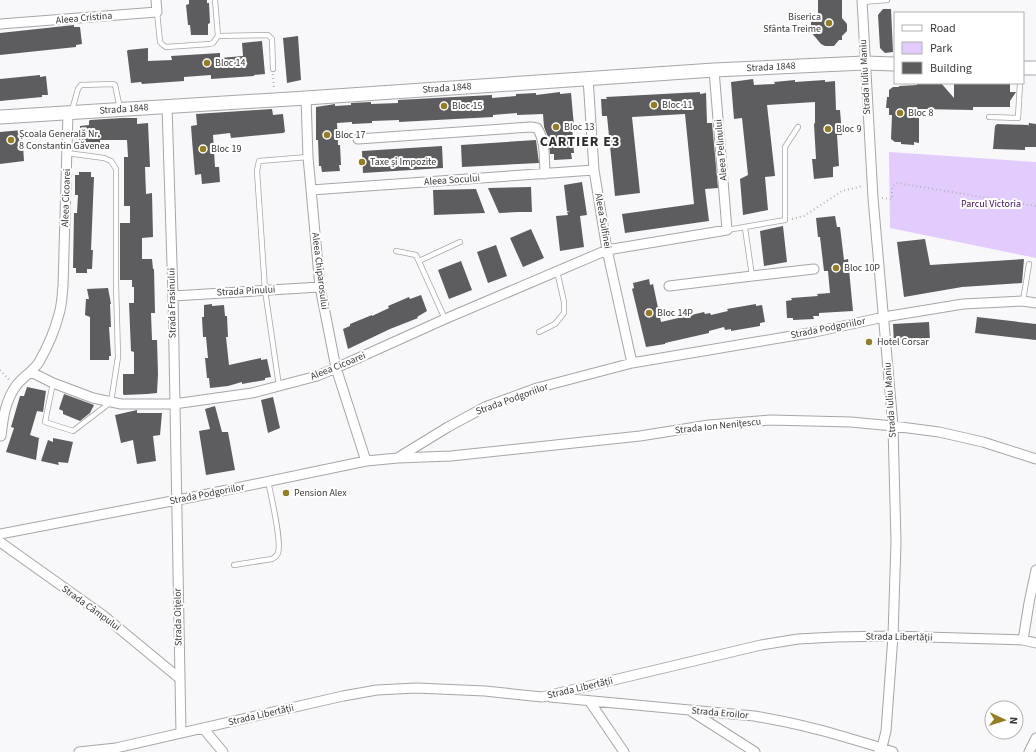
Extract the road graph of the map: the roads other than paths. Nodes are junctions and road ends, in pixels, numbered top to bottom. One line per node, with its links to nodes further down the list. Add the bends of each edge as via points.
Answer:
1 (156, 0): 5 (street)
2 (215, 0): 7 (lane)
3 (887, 0): 4 (lane)
4 (862, 1): 8 (street, Strada Iuliu Maniu)
5 (157, 12): 6 (street, Aleea Cristina); 7 (lane, via 160,42 164,46 210,44)
6 (0, 24)
7 (218, 36): 12 (lane, via 268,34 272,39)
8 (864, 63): 9 (main road, Strada 1848); 13 (main road, Strada 1848); 45 (street, Strada Iuliu Maniu)
9 (894, 64)
10 (1024, 68): 11 (main road)
11 (1036, 68)
12 (273, 69)
13 (714, 70): 14 (main road, Strada 1848); 30 (street, Aleea Pelinului)
14 (588, 78): 16 (main road, Strada 1848); 26 (street, Aleea Sulfinei)
15 (1020, 84): 21 (lane, via 1018,118)
16 (306, 98): 17 (main road, Strada 1848); 25 (street, Aleea Chiparosului)
17 (167, 106): 18 (main road, Strada 1848); 42 (street, Strada Frasinului)
18 (121, 109): 19 (main road, Strada 1848); 19 (lane, via 113,84 81,85)
19 (70, 113): 20 (main road, Strada 1848); 24 (street, Aleea Cicoarei)
20 (0, 117)
21 (989, 117)
22 (798, 127): 29 (lane, via 785,147 785,220)
23 (358, 139): 27 (street, via 537,128 541,134)
24 (67, 153): 50 (street, Aleea Cicoarei, via 64,286 60,313 39,363); 53 (lane, via 104,158 111,161 116,169 118,357)
25 (308, 157): 28 (street, Aleea Chiparosului); 41 (lane, via 259,161 257,171)
26 (594, 170): 27 (street, Aleea Socului); 32 (street, Aleea Sulfinei)
27 (545, 174): 28 (street, Aleea Socului)
28 (311, 190): 40 (street, Aleea Chiparosului)
29 (745, 228): 30 (lane); 38 (lane)
30 (727, 230): 32 (street)
31 (460, 242): 34 (lane)
32 (607, 250): 37 (street, Aleea Cicoarei); 48 (street, Aleea Sulfinei)
33 (396, 252): 34 (lane, via 416,255)
34 (419, 261): 46 (lane)
35 (1029, 264): 43 (lane)
36 (814, 269): 38 (street)
37 (557, 271): 46 (street, Aleea Cicoarei); 47 (lane, via 564,313 555,324)
38 (752, 276): 39 (street)
39 (669, 286)
40 (320, 287): 41 (street, Strada Pinului); 49 (street, Aleea Chiparosului)
41 (265, 290): 42 (street, Strada Pinului); 52 (lane)
42 (173, 296): 54 (street, Strada Frasinului)
43 (1023, 301): 44 (street, Strada Podgoriilor); 45 (street, Strada Podgoriilor, via 963,304)
44 (1036, 303)
45 (884, 317): 48 (street, Strada Podgoriilor, via 815,332); 55 (street, Strada Iuliu Maniu)
46 (444, 318): 49 (street, Aleea Cicoarei)
47 (540, 332)
48 (632, 363): 57 (street, Strada Podgoriilor, via 537,388 485,407)
49 (336, 368): 52 (street, Aleea Cicoarei); 59 (street, Aleea Chiparosului)
50 (31, 372): 51 (street, Aleea Cicoarei); 56 (street, Aleea Cicoarei, via 16,386 10,397 4,413)
51 (53, 383): 53 (street, Aleea Cicoarei); 53 (lane, via 44,422 73,431)
52 (279, 386): 54 (street, Aleea Cicoarei, via 252,393)
53 (111, 402): 54 (street, Aleea Cicoarei)
54 (174, 404): 61 (street, Strada Frasinului)
55 (893, 426): 57 (street, Strada Ion Nenițescu, via 770,420 451,456); 58 (street, Strada Ion Nenițescu, via 939,432 983,442); 66 (street, Strada Iuliu Maniu, via 896,542)
56 (1, 436)
57 (398, 458): 59 (street, Strada Podgoriilor)
58 (1036, 459)
59 (366, 461): 60 (street, Strada Podgoriilor)
60 (268, 481): 61 (street, Strada Podgoriilor); 64 (lane, via 278,533 276,557)
61 (176, 500): 62 (street, Strada Podgoriilor); 69 (street, Strada Oițelor)
62 (0, 534)
63 (0, 542): 69 (street, Strada Câmpului, via 104,616)
64 (234, 565)
65 (1036, 570): 67 (street)
66 (893, 636): 67 (street, Strada Libertății); 70 (street, Strada Libertății, via 798,639 761,645); 76 (street, Strada Iuliu Maniu, via 886,731)
67 (1023, 640): 68 (street, Strada Libertății)
68 (1036, 643)
69 (179, 678): 74 (street, Strada Oițelor)
70 (542, 697): 71 (street, Strada Eroilor); 73 (street, Strada Libertății, via 416,688 377,690)
71 (590, 702): 72 (street, Strada Eroilor); 79 (street)
72 (689, 710): 76 (street, Strada Eroilor, via 783,720); 80 (street)
73 (203, 728): 74 (street, Strada Libertății); 78 (street)
74 (181, 733): 77 (street, Strada Libertății, via 116,748)
75 (1036, 738): 82 (street)
76 (880, 750): 81 (street, Strada Eroilor)
77 (79, 752)
78 (223, 752)
79 (624, 752)
80 (755, 752)
81 (893, 752)
82 (1029, 752)

